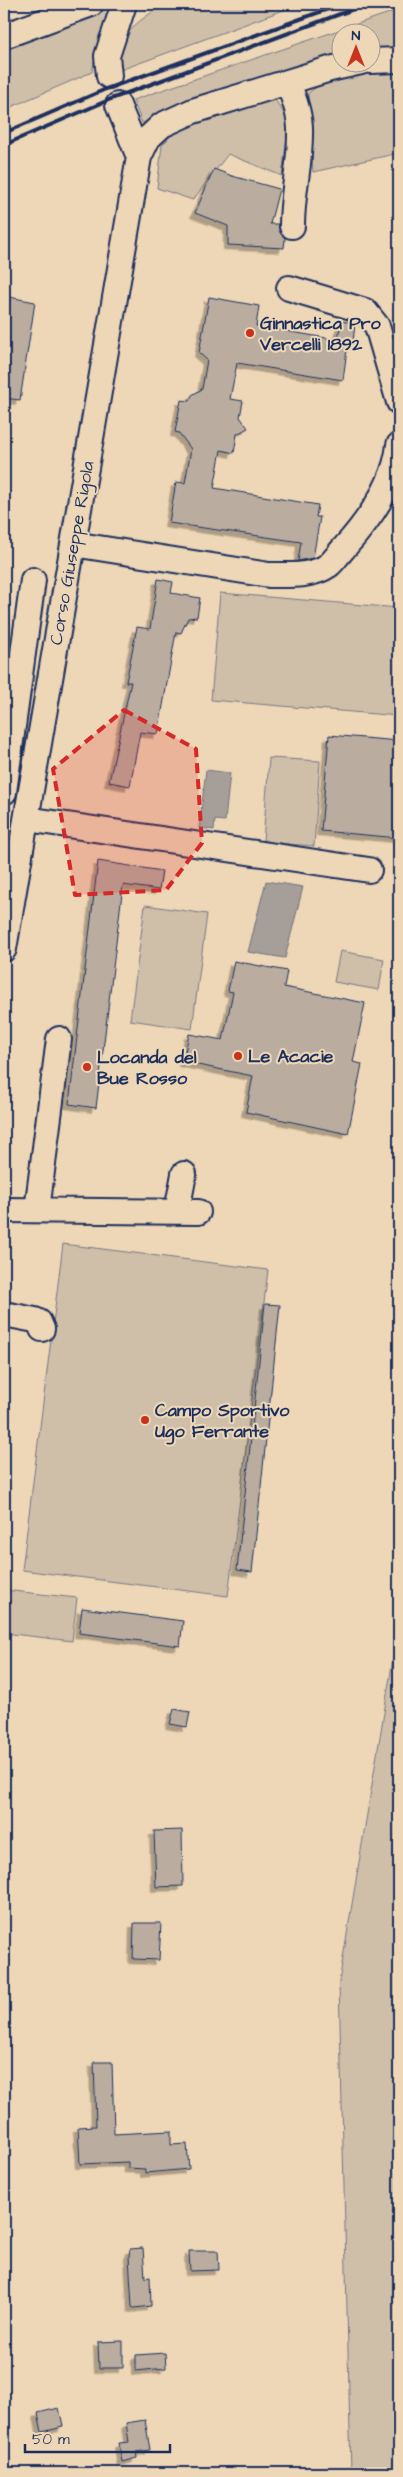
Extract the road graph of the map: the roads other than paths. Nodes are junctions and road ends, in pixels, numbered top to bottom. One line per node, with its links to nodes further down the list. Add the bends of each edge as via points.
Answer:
1 (91, 4): 3 (street)
2 (124, 4): 7 (street, via 107,56)
3 (4, 36)
4 (399, 60): 5 (street)
5 (380, 61)
6 (330, 69): 8 (street)
7 (109, 76)
8 (288, 82): 10 (street, via 193,111 162,125 148,138); 11 (street, via 298,112 300,134)
9 (118, 105): 10 (street)
10 (139, 157): 15 (street, Corso Giuseppe Rigola)
11 (292, 226)
12 (289, 288): 13 (street, via 365,311 377,326)
13 (399, 402)
14 (399, 445): 15 (street, via 389,484 360,529 328,566 301,575 269,575)
15 (73, 544): 19 (street, Corso Giuseppe Rigola)
16 (33, 580): 17 (street)
17 (4, 792)
18 (4, 799): 19 (street)
19 (28, 811): 20 (street); 21 (street, Corso Giuseppe Rigola)
20 (369, 870)
21 (4, 949)
22 (59, 1039): 25 (street)
23 (184, 1174): 25 (street, via 188,1212)
24 (4, 1210): 25 (street)
25 (37, 1210)
26 (4, 1314): 27 (street, via 35,1320)
27 (42, 1329)

